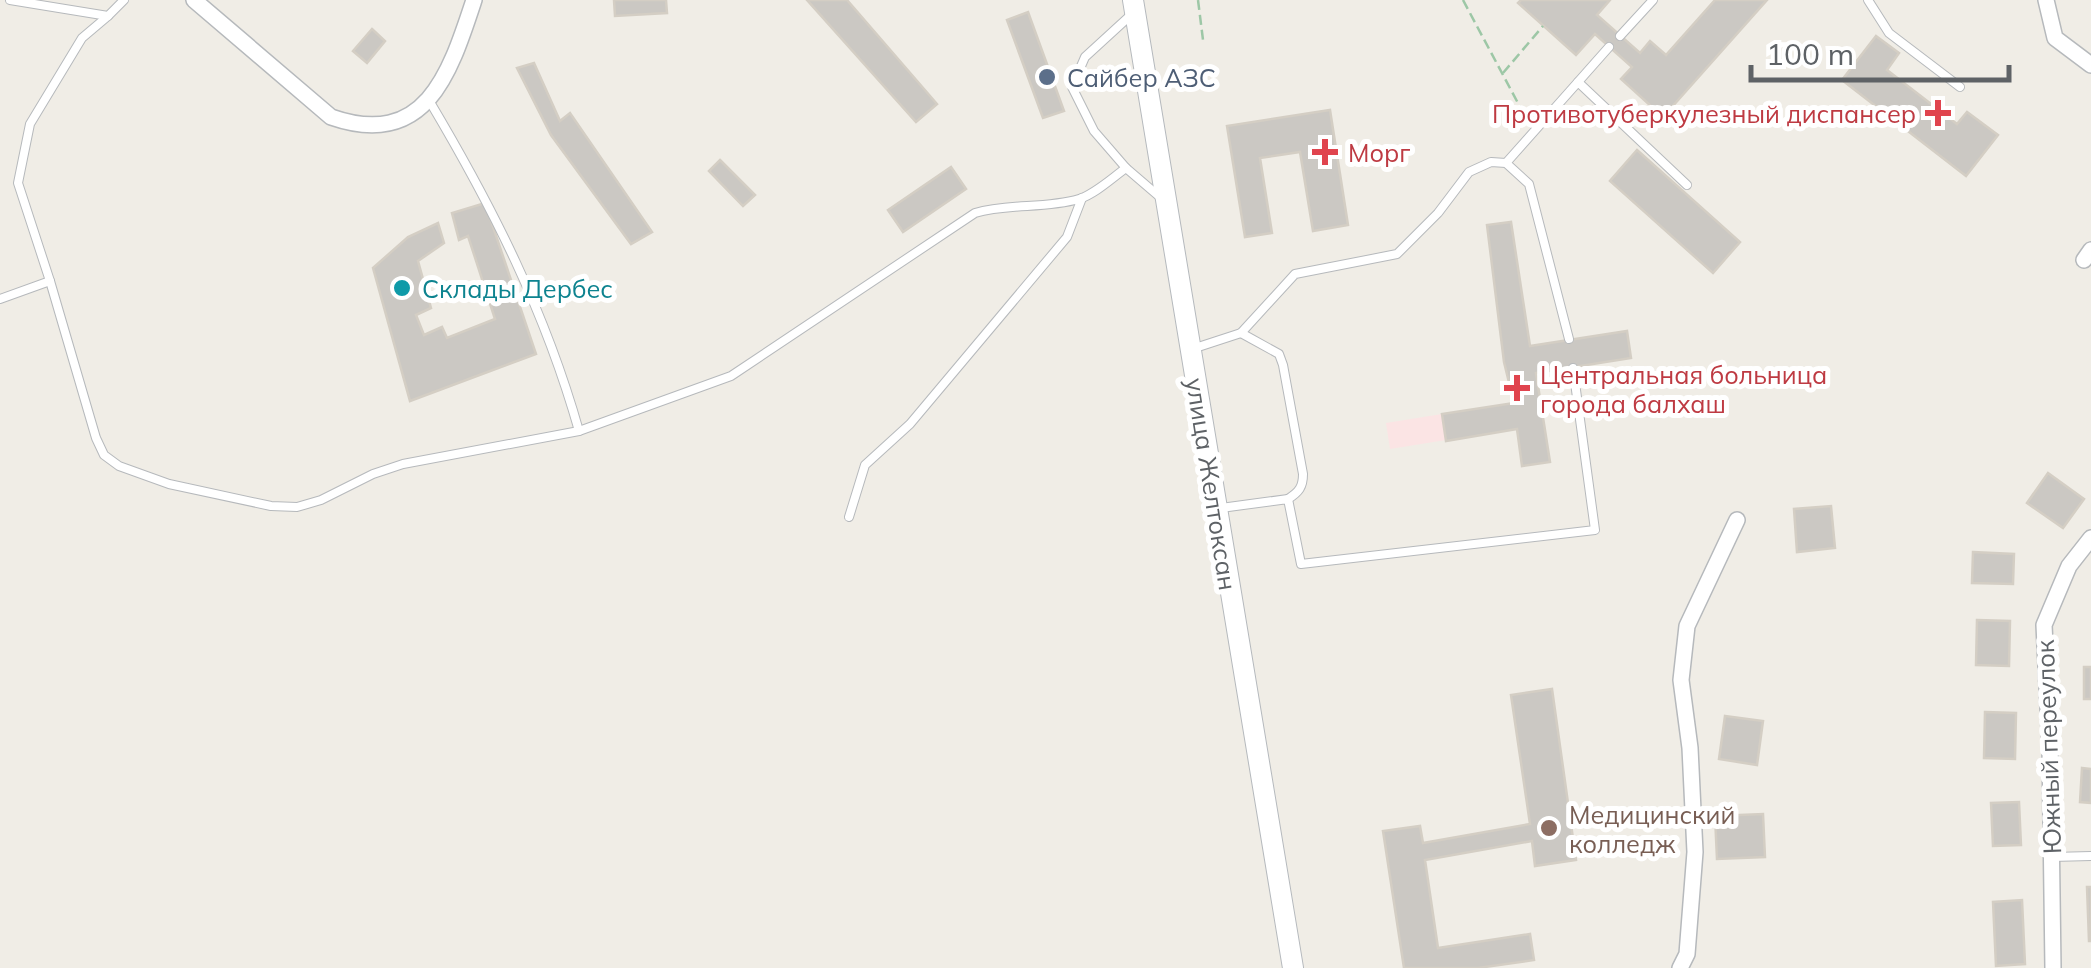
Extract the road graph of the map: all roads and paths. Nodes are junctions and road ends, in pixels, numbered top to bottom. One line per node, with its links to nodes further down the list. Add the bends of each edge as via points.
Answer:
1 (10, 0): 11 (lane)
2 (124, 0): 11 (lane)
3 (194, 0): 20 (street, via 330,117 356,126 388,124)
4 (474, 0): 20 (street, via 454,62)
5 (1198, 0): 14 (path)
6 (1463, 0): 17 (path)
7 (1653, 0): 13 (lane)
8 (1868, 0): 19 (lane, via 1889,34)
9 (2046, 0): 16 (street, via 2055,38)
10 (1134, 5): 23 (lane, via 1086,57 1072,87 1094,131); 26 (main road, улица Желтоксан)
11 (108, 16): 27 (lane, via 82,38 30,124 18,183)
12 (1543, 26): 17 (path)
13 (1620, 36)
14 (1203, 40)
15 (1610, 47): 18 (lane)
16 (2091, 65)
17 (1502, 74): 21 (path)
18 (1578, 82): 21 (lane); 24 (lane)
19 (1960, 87)
20 (430, 102): 33 (lane, via 529,288)
21 (1534, 130): 22 (lane)
22 (1506, 163): 29 (lane, via 1469,172 1397,254 1294,274); 30 (lane, via 1529,184)
23 (1126, 168): 25 (lane); 26 (lane)
24 (1688, 184)
25 (1082, 198): 33 (lane, via 975,212 730,376); 36 (lane, via 1067,238 910,424 865,465)
26 (1167, 202): 31 (main road, улица Желтоксан)
27 (50, 281): 28 (lane); 33 (lane, via 104,456 169,484 298,506 403,464)
28 (0, 299)
29 (1241, 332): 31 (lane); 34 (lane, via 1279,354 1283,365 1303,474 1298,493)
30 (1568, 339)
31 (1190, 349): 35 (main road, улица Желтоксан)
32 (1572, 368): 34 (lane, via 1595,530 1301,564)
33 (579, 431)
34 (1288, 498): 35 (lane)
35 (1216, 509): 41 (main road, улица Желтоксан)
36 (850, 517)
37 (1736, 520): 42 (street, via 1687,626 1681,680 1695,852)
38 (2091, 538): 40 (street, Южный переулок, via 2069,566 2044,626)
39 (2091, 856): 40 (lane)
40 (2052, 857): 43 (street, Южный переулок)
41 (1293, 968)
42 (1680, 968)
43 (2054, 968)

